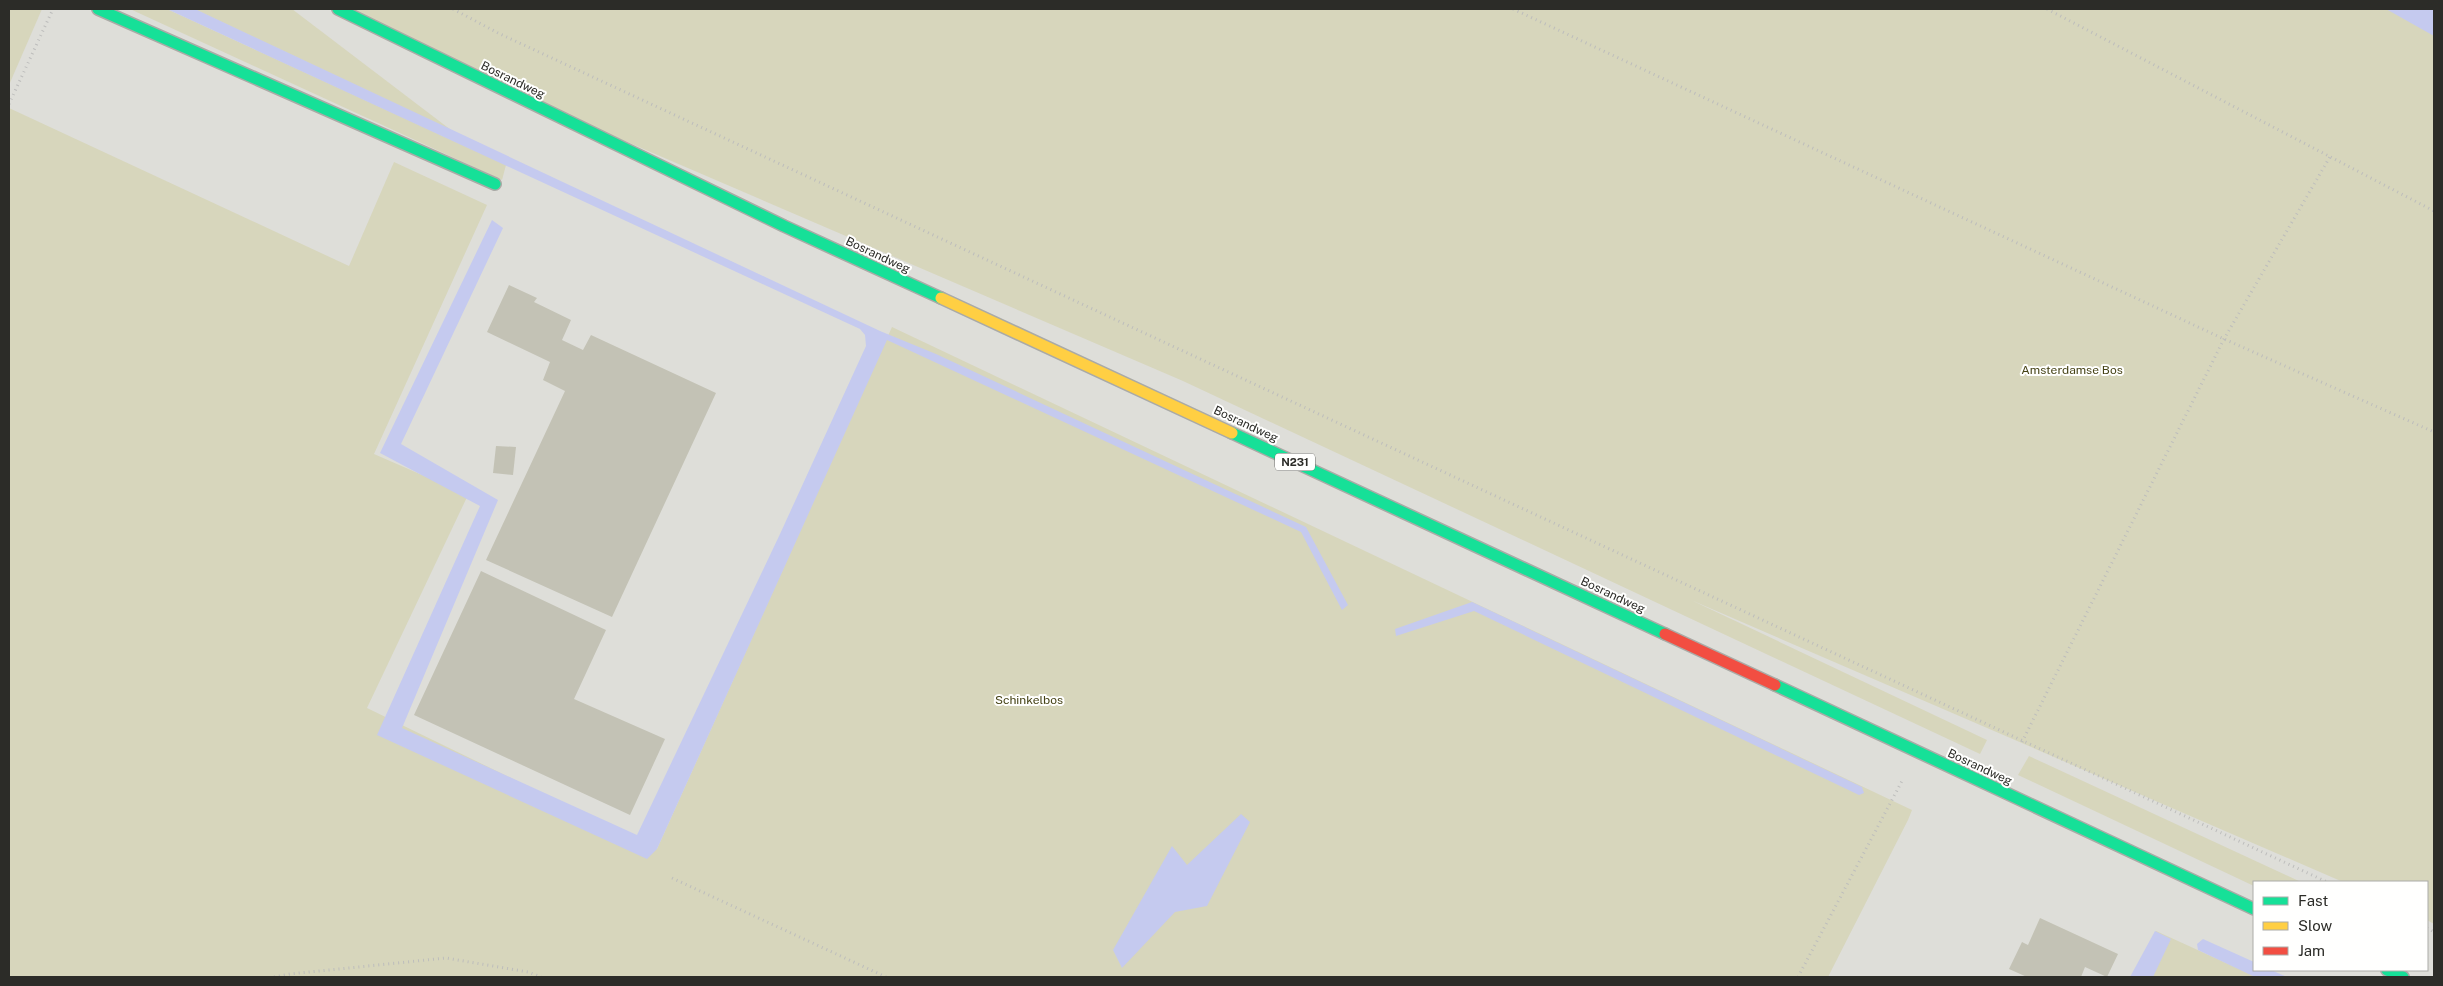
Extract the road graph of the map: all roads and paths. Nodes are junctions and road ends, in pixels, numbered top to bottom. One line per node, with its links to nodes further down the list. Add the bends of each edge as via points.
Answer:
1 (53, 9): 7 (path)
2 (98, 9): 9 (main road)
3 (338, 9): 14 (main road, Bosrandweg / N231, via 784,226)
4 (453, 9): 13 (path, via 498,33)
5 (1512, 9): 11 (path)
6 (2047, 9): 8 (path)
7 (9, 104)
8 (2331, 155): 10 (path); 11 (path)
9 (495, 184)
10 (2434, 211)
11 (2224, 339): 12 (path); 13 (path)
12 (2434, 432)
13 (2022, 742): 16 (path)
14 (1917, 753): 17 (main road, Bosrandweg / N231); 22 (path)
15 (672, 878): 21 (path)
16 (2325, 881)
17 (2253, 909)
18 (2389, 971): 23 (main road)
19 (274, 977): 20 (path, via 446,958)
20 (541, 977)
21 (886, 977)
22 (1798, 977)
23 (2403, 977)

